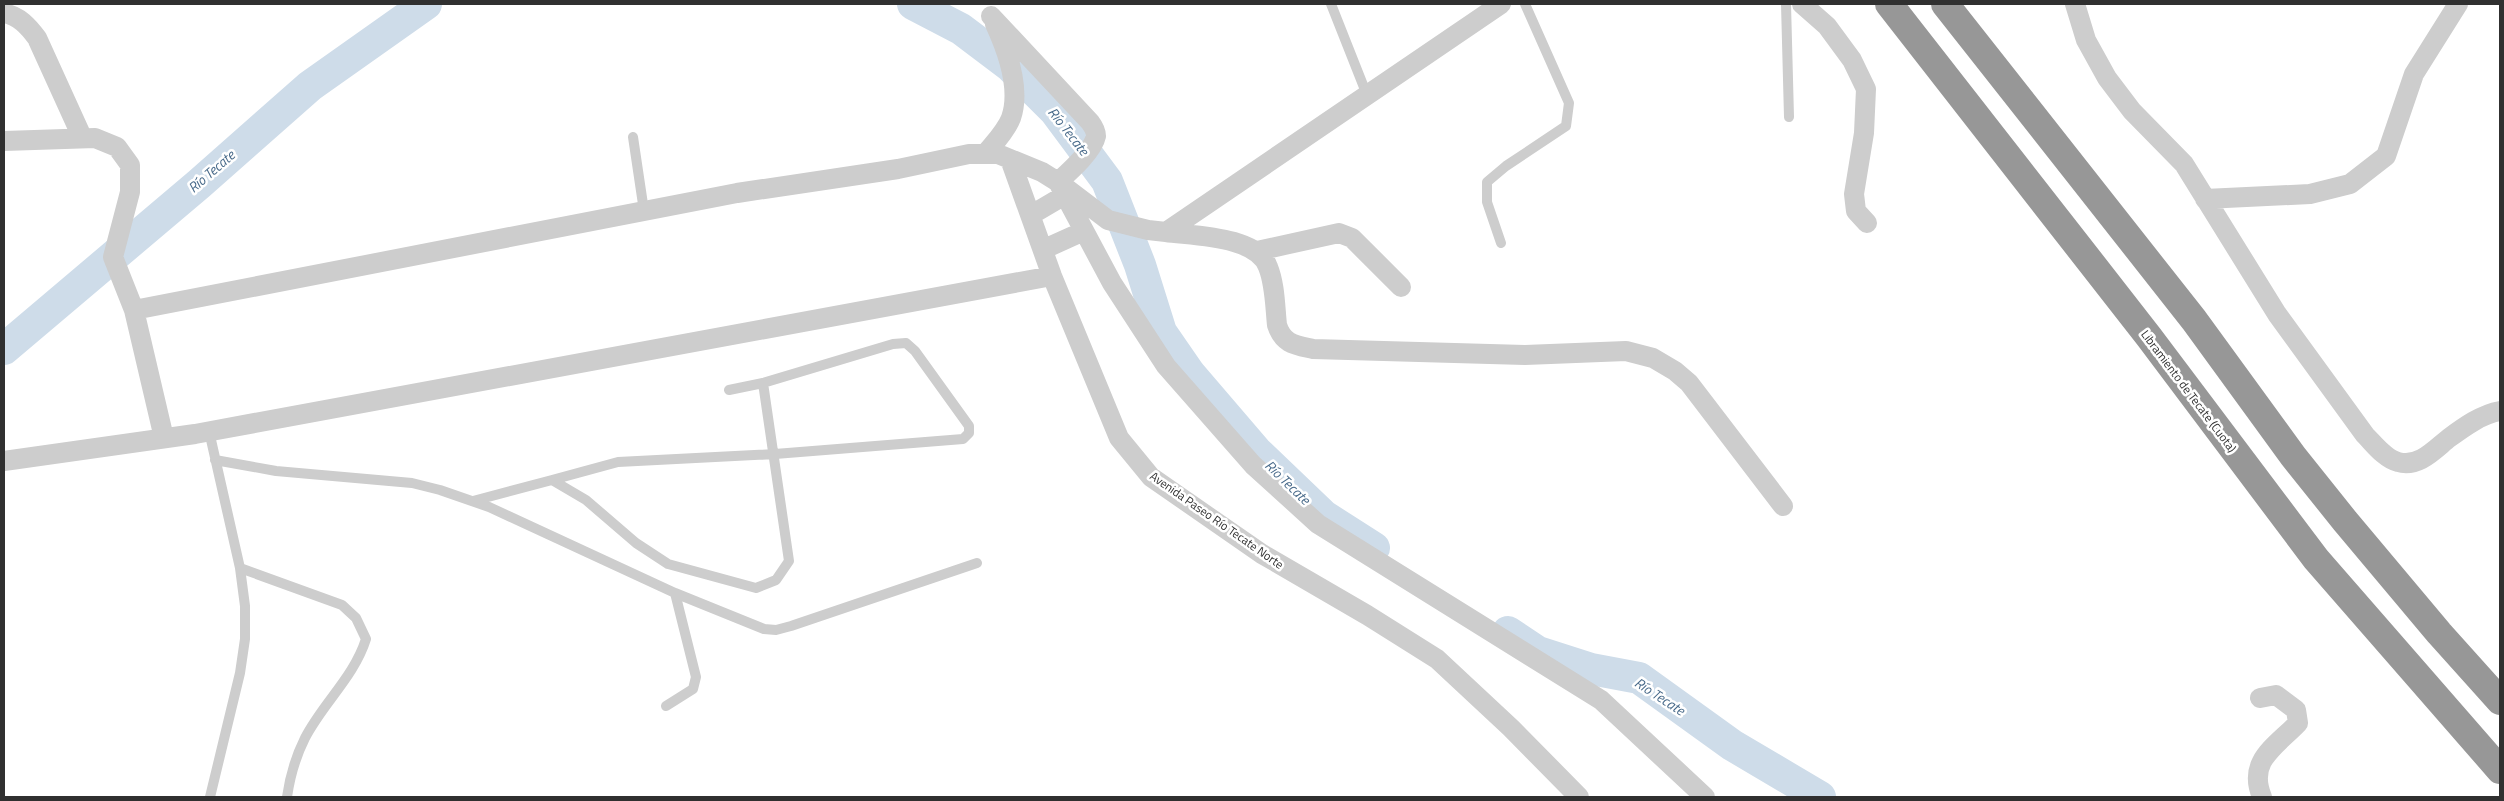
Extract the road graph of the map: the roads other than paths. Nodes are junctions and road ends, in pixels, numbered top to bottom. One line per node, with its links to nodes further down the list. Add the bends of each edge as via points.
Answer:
1 (1331, 4): 12 (lane)
2 (1501, 4): 12 (street)
3 (1524, 4): 26 (lane, via 1569,104 1566,126 1487,182 1487,202)
4 (1786, 4): 13 (lane)
5 (1802, 4): 23 (street, via 1827,26 1852,60 1866,89 1864,133 1854,194 1856,211)
6 (1889, 4): 49 (highway, Libramiento de Tecate (Cuota), via 2149,336 2316,559)
7 (1945, 4): 47 (highway, via 2194,320 2345,522)
8 (2075, 4): 20 (street, via 2086,40 2107,78 2132,111 2184,164)
9 (2458, 4): 20 (street, via 2414,74 2386,156 2350,184 2310,194)
10 (988, 10): 17 (street, via 1010,66 1014,105 1005,129); 19 (street, via 1090,122 1096,134 1093,144)
11 (4, 13): 15 (street, via 26,24 37,38)
12 (1368, 95): 25 (street)
13 (1789, 117)
14 (633, 136): 21 (lane)
15 (82, 138): 16 (street); 31 (street, via 107,141 117,147 130,165 130,192 113,257)
16 (4, 141)
17 (986, 153): 18 (street); 21 (street)
18 (1010, 159): 19 (street, via 1042,172); 22 (street, Avenida Paseo Río Tecate Norte)
19 (1061, 188): 22 (street); 24 (street); 25 (street, via 1108,220)
20 (2205, 199): 34 (street, via 2277,314 2379,450 2398,462 2414,462 2488,413)
21 (644, 211): 31 (street)
22 (1031, 216): 27 (street, Avenida Paseo Río Tecate Norte)
23 (1867, 223)
24 (1084, 231): 27 (street); 53 (street, via 1112,283 1166,366 1260,472 1318,524 1601,700)
25 (1157, 231): 28 (street, via 1240,243)
26 (1500, 242)
27 (1044, 249): 29 (street, Avenida Paseo Río Tecate Norte)
28 (1258, 251): 30 (street, via 1339,233 1352,238); 42 (street, via 1268,264 1277,325 1288,343 1313,348 1525,356 1626,351 1653,358 1689,383)
29 (1052, 276): 35 (street); 52 (street, Avenida Paseo Río Tecate Norte, via 1119,438 1151,477 1262,554 1437,659)
30 (1401, 287)
31 (134, 310): 36 (street)
32 (763, 383): 33 (lane); 37 (lane); 37 (lane, via 893,344 906,343 916,351 969,426 969,433 963,439)
33 (729, 390)
34 (2500, 410)
35 (209, 431): 36 (street); 38 (lane)
36 (164, 438): 39 (street)
37 (775, 454): 40 (lane, via 618,462); 40 (lane, via 789,561 776,580 756,588 668,564 636,543 586,500)
38 (215, 460): 41 (lane, via 276,471 412,483); 44 (lane)
39 (4, 461)
40 (552, 480): 41 (lane)
41 (472, 501): 45 (lane)
42 (1783, 506)
43 (977, 563): 45 (lane, via 776,630 753,626)
44 (240, 568): 50 (lane, via 245,639); 51 (lane, via 342,605 356,618 366,639 360,658 306,737 291,769)
45 (675, 593): 48 (lane, via 696,677 693,689)
46 (2260, 698): 54 (street, via 2276,695 2296,710 2298,723 2259,764 2257,784)
47 (2500, 701)
48 (666, 706)
49 (2500, 770)
50 (210, 797)
51 (287, 797)
52 (1579, 797)
53 (1705, 797)
54 (2262, 797)

